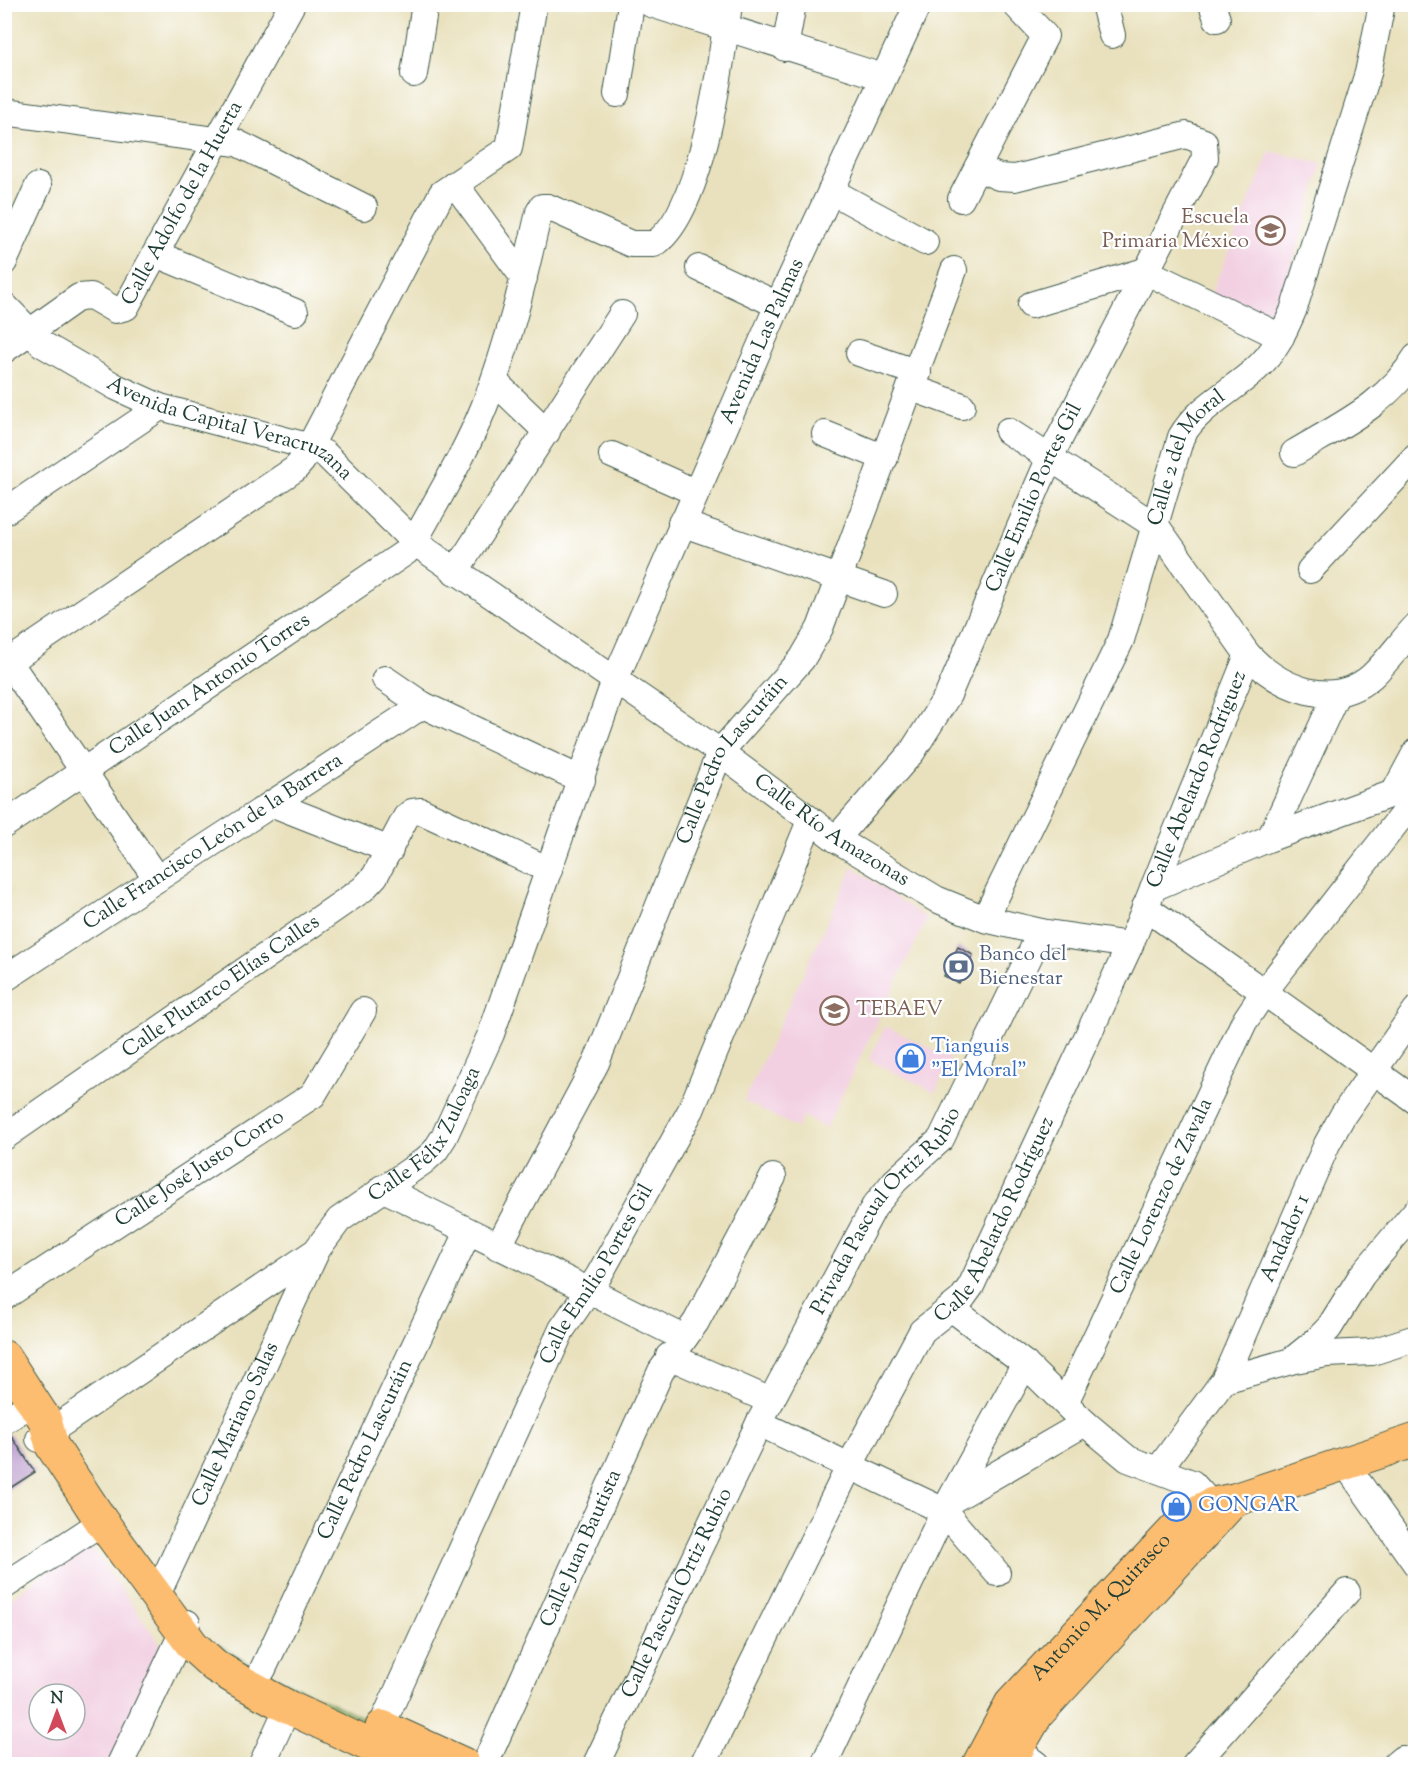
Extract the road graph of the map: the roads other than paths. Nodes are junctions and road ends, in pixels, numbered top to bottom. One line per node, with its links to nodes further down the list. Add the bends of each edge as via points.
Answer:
1 (292, 4): 18 (street, Calle Adolfo de la Huerta)
2 (425, 4): 14 (street)
3 (534, 4): 20 (street, via 508,148)
4 (631, 4): 16 (street)
5 (651, 4): 11 (street)
6 (794, 4): 13 (street)
7 (918, 4): 15 (street, Avenida Las Palmas)
8 (1015, 4): 19 (street, via 1045,36)
9 (1104, 4): 12 (street)
10 (1382, 4): 38 (street, Calle 2 del Moral, via 1368,73 1293,311)
11 (728, 17): 13 (street); 31 (street, Calle Juan Antonio Torres, via 701,158 670,230 654,244 631,244 542,207)
12 (1112, 35)
13 (785, 48): 15 (street)
14 (414, 74)
15 (883, 77): 22 (street, Avenida Las Palmas)
16 (617, 94)
17 (4, 112): 18 (street)
18 (219, 139): 24 (street, via 250,147); 26 (street, Calle Adolfo de la Huerta)
19 (977, 168): 23 (street); 30 (street, Calle Emilio Portes Gil, via 999,177 1015,178 1175,137 1196,137 1204,142 1206,158)
20 (455, 184): 31 (street); 49 (street, via 442,194)
21 (38, 186): 27 (street)
22 (831, 191): 25 (street); 33 (street, Avenida Las Palmas)
23 (961, 199)
24 (364, 207)
25 (925, 242)
26 (156, 254): 35 (street); 37 (street, Calle Adolfo de la Huerta, via 121,311 84,295)
27 (4, 262)
28 (699, 268): 33 (street)
29 (954, 270): 43 (street, Calle Pedro Lascuráin)
30 (1145, 271): 34 (street); 38 (street); 53 (street, Calle Emilio Portes Gil)
31 (524, 278): 42 (street, Calle Juan Antonio Torres)
32 (4, 304): 37 (street, Avenida Capital Veracruzana)
33 (778, 305): 55 (street, Avenida Las Palmas)
34 (1031, 305)
35 (295, 312)
36 (622, 314): 47 (street)
37 (30, 333): 39 (street, Calle Adolfo de la Huerta); 45 (street, Avenida Capital Veracruzana, via 56,354)
38 (1281, 337): 58 (street, Calle 2 del Moral, via 1258,367 1188,426)
39 (4, 350)
40 (859, 353): 43 (street)
41 (1416, 357): 50 (street, via 1386,396)
42 (494, 381): 47 (street); 59 (street, Calle Juan Antonio Torres, via 471,438)
43 (915, 381): 44 (street); 54 (street, Calle Pedro Lascuráin)
44 (962, 406)
45 (160, 407): 49 (street, Avenida Capital Veracruzana); 56 (street)
46 (1008, 431): 53 (street)
47 (547, 432): 61 (street)
48 (825, 434): 54 (street)
49 (311, 447): 59 (street, Avenida Capital Veracruzana, via 336,462); 66 (street, via 295,469)
50 (1294, 453)
51 (612, 455): 55 (street)
52 (1416, 456): 60 (street)
53 (1050, 457): 58 (street); 80 (street, Calle Emilio Portes Gil, via 948,695 912,752)
54 (885, 458): 62 (street, Calle Pedro Lascuráin)
55 (695, 492): 57 (street, Avenida Las Palmas)
56 (4, 512)
57 (681, 523): 62 (street); 68 (street, Avenida Las Palmas)
58 (1157, 527): 65 (street); 85 (street, Calle 2 del Moral, via 1121,640)
59 (414, 542): 61 (street, Calle Río Amazonas); 73 (street, Calle Juan Antonio Torres, via 394,563)
60 (1310, 570)
61 (455, 572): 68 (street, Calle Río Amazonas)
62 (838, 578): 63 (street); 72 (street, Calle Pedro Lascuráin, via 812,645)
63 (884, 594)
64 (1416, 626): 69 (street, via 1372,676)
65 (1248, 655): 69 (street, via 1286,685 1307,692); 84 (street, Calle Abelardo Rodríguez)
66 (7, 663): 73 (street)
67 (385, 679): 70 (street)
68 (615, 680): 72 (street, Calle Río Amazonas); 74 (street, Calle Félix Zuloaga)
69 (1337, 693): 79 (street)
70 (423, 705): 74 (street); 76 (street, Calle Francisco León de la Barrera)
71 (1416, 752): 75 (street, Calle Lorenzo de Zavala)
72 (720, 753): 77 (street, Calle Río Amazonas); 99 (street, Calle Pedro Lascuráin, via 596,1063)
73 (85, 772): 78 (street, Calle Juan Antonio Torres); 83 (street)
74 (582, 780): 82 (street, Calle Félix Zuloaga)
75 (1404, 797): 79 (street); 89 (street, Calle Lorenzo de Zavala)
76 (273, 804): 81 (street); 83 (street, Calle Francisco León de la Barrera)
77 (810, 821): 80 (street, Calle Río Amazonas); 101 (street, Calle Emilio Portes Gil, via 691,1110)
78 (4, 825)
79 (1270, 838): 84 (street)
80 (836, 839): 85 (street, Calle Río Amazonas, via 936,898)
81 (390, 850): 82 (street, Calle Plutarco Elías Calles, via 406,817 421,811); 94 (street, Calle Plutarco Elías Calles, via 363,889)
82 (549, 870): 96 (street, Calle Félix Zuloaga, via 491,1034 444,1137 424,1161)
83 (157, 879): 88 (street, Calle Francisco León de la Barrera)
84 (1149, 897): 87 (street, Calle Abelardo Rodríguez); 89 (street)
85 (985, 920): 86 (street, Calle Río Amazonas)
86 (1041, 932): 87 (street, Calle Río Amazonas); 112 (street, Privada Pascual Ortiz Rubio, via 953,1118 941,1138 890,1186 874,1207)
87 (1130, 945): 103 (street, Calle Abelardo Rodríguez, via 971,1286)
88 (4, 979)
89 (1264, 992): 92 (street); 110 (street, Calle Lorenzo de Zavala, via 1244,1022)
90 (1416, 1010): 92 (street, Andador 1)
91 (363, 1011): 102 (street, Calle José Justo Corro, via 313,1095)
92 (1372, 1071): 93 (street); 109 (street, Andador 1, via 1311,1176)
93 (1416, 1101)
94 (4, 1137)
95 (773, 1177): 105 (street, Calle Juan Bautista, via 696,1322)
96 (382, 1188): 98 (street); 100 (street, Calle Félix Zuloaga, via 339,1220)
97 (1416, 1211): 107 (street, via 1362,1275 1329,1328)
98 (468, 1232): 99 (street); 127 (street, Calle Pedro Lascuráin)
99 (498, 1247): 101 (street)
100 (316, 1251): 114 (street, Calle Félix Zuloaga); 126 (street, Calle Mariano Salas)
101 (588, 1292): 105 (street); 129 (street, Calle Emilio Portes Gil, via 562,1329)
102 (4, 1297)
103 (951, 1308): 108 (street); 117 (street, Calle Abelardo Rodríguez, via 922,1330)
104 (1416, 1338): 107 (street, via 1372,1352)
105 (676, 1347): 112 (street); 135 (street, Calle Juan Bautista)
106 (4, 1357): 114 (main road)
107 (1291, 1361): 109 (street)
108 (1025, 1364): 110 (street); 119 (street)
109 (1224, 1380): 118 (street, Andador 1)
110 (1065, 1403): 113 (street)
111 (9, 1408): 114 (main road)
112 (765, 1412): 117 (street); 136 (street, Calle Pascual Ortiz Rubio)
113 (1085, 1423): 118 (street, via 1128,1459); 119 (street)
114 (47, 1439): 121 (main road)
115 (1416, 1440): 116 (main road, Antonio M. Quirasco)
116 (1344, 1462): 120 (main road, Antonio M. Quirasco); 122 (street)
117 (850, 1465): 119 (street); 137 (street, Calle Abelardo Rodríguez)
118 (1158, 1470): 120 (street, via 1192,1483)
119 (948, 1506): 123 (street); 138 (street)
120 (1222, 1506): 130 (main road, Antonio M. Quirasco, via 1186,1518 1011,1704)
121 (102, 1522): 124 (street); 126 (main road)
122 (1416, 1564)
123 (996, 1573)
124 (4, 1587)
125 (1347, 1592): 140 (street)
126 (174, 1617): 127 (main road, via 206,1631); 128 (main road, via 192,1646 215,1666); 131 (street, Calle Mariano Salas)
127 (262, 1669): 129 (main road)
128 (288, 1707): 132 (street); 133 (main road)
129 (381, 1727): 134 (main road)
130 (1014, 1753): 139 (main road, Antonio M. Quirasco)
131 (120, 1764)
132 (262, 1764)
133 (407, 1764)
134 (463, 1764)
135 (485, 1764)
136 (597, 1764)
137 (703, 1764)
138 (824, 1764)
139 (979, 1764)
140 (1195, 1764)

